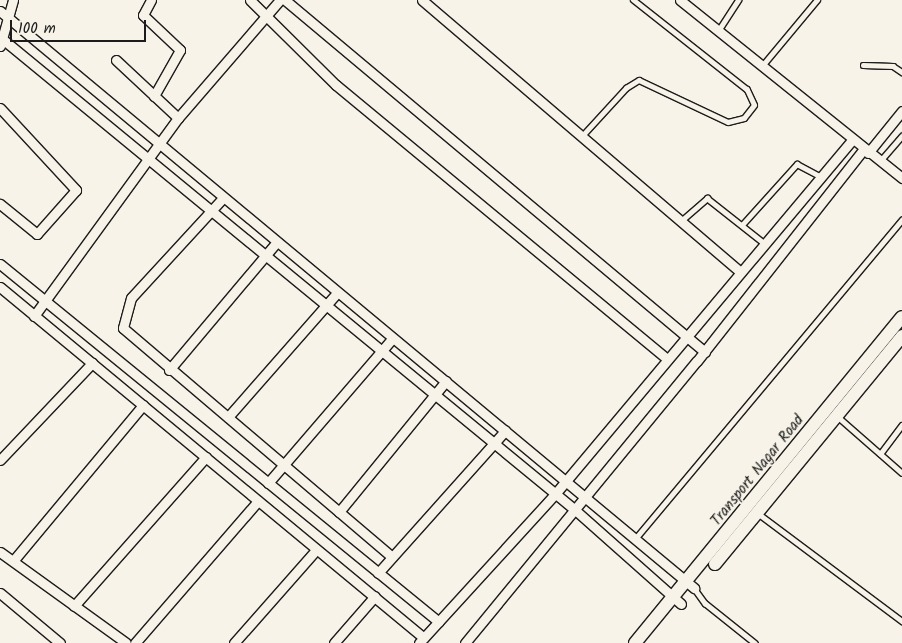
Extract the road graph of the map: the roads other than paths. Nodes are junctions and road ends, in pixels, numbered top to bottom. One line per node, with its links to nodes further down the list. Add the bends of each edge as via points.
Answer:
1 (13, 0): 13 (street)
2 (150, 0): 20 (street, via 143,15 180,50)
3 (250, 0): 12 (street)
4 (280, 0): 12 (street)
5 (286, 0): 50 (street)
6 (422, 0): 24 (street)
7 (633, 0): 24 (lane, via 747,90 754,105 744,118 728,122 639,80 626,88)
8 (680, 0): 14 (street)
9 (738, 0): 14 (lane)
10 (817, 0): 18 (lane)
11 (0, 11): 13 (street)
12 (265, 17): 23 (street); 55 (street, via 336,85)
13 (7, 18): 15 (street); 27 (street)
14 (718, 31): 18 (street)
15 (1, 40): 29 (street)
16 (116, 60): 20 (street)
17 (863, 65): 19 (lane, via 893,66)
18 (762, 66): 26 (street)
19 (902, 72)
20 (154, 96): 23 (street)
21 (0, 108): 34 (street, via 76,190 38,234)
22 (902, 111): 28 (street)
23 (178, 118): 27 (street)
24 (582, 136): 37 (street)
25 (902, 136): 30 (lane)
26 (852, 140): 28 (street); 31 (street)
27 (158, 147): 29 (street); 33 (street)
28 (866, 151): 30 (street); 54 (street)
29 (148, 161): 35 (street); 46 (street)
30 (880, 162): 32 (street)
31 (821, 177): 38 (lane, via 797,164); 39 (street)
32 (902, 178)
33 (222, 199): 35 (street); 40 (street)
34 (0, 204)
35 (210, 213): 41 (street); 57 (street, via 148,278 123,313 121,322 128,335)
36 (902, 220): 79 (lane)
37 (681, 221): 38 (lane, via 707,198); 43 (street)
38 (742, 225): 39 (lane)
39 (764, 243): 43 (street)
40 (275, 244): 41 (street); 45 (street)
41 (264, 257): 47 (street); 57 (street)
42 (0, 264): 46 (street)
43 (740, 272): 50 (street)
44 (0, 287): 48 (street)
45 (337, 293): 47 (street); 52 (street)
46 (46, 301): 48 (street); 71 (street)
47 (326, 306): 53 (street); 62 (street)
48 (34, 316): 56 (street)
49 (902, 317): 85 (main road, Transport Nagar Road)
50 (685, 336): 54 (street); 55 (street)
51 (902, 336): 61 (main road, Transport Nagar Road)
52 (392, 339): 53 (street); 58 (street)
53 (381, 351): 59 (street); 69 (street)
54 (704, 352): 74 (street)
55 (667, 359): 72 (street)
56 (92, 363): 60 (street); 68 (street)
57 (169, 370): 62 (street)
58 (446, 382): 59 (street); 64 (street)
59 (434, 396): 65 (street); 77 (street)
60 (143, 405): 67 (street); 83 (street)
61 (837, 416): 66 (lane); 78 (main road, Transport Nagar Road)
62 (228, 417): 69 (street)
63 (902, 425): 66 (lane)
64 (505, 431): 65 (street); 72 (street)
65 (494, 443): 73 (street); 82 (street)
66 (880, 454): 70 (lane)
67 (206, 457): 75 (street); 89 (street)
68 (0, 460)
69 (284, 464): 71 (street); 77 (street)
70 (902, 473)
71 (268, 483): 84 (street)
72 (564, 483): 73 (street); 74 (street)
73 (555, 494): 76 (street); 91 (street)
74 (584, 498): 76 (street); 79 (street)
75 (258, 502): 80 (street); 95 (street)
76 (574, 509): 88 (street); 98 (street)
77 (339, 512): 82 (street)
78 (758, 513): 85 (main road, Transport Nagar Road); 90 (lane)
79 (635, 539): 85 (street)
80 (316, 550): 87 (street); 96 (street)
81 (0, 552): 83 (street)
82 (392, 557): 84 (street)
83 (13, 561): 89 (street)
84 (378, 573): 91 (street)
85 (692, 586): 88 (main road, Transport Nagar Road); 101 (lane, via 705,603)
86 (0, 593): 93 (street)
87 (375, 596): 92 (street); 97 (street)
88 (678, 601): 99 (main road, Transport Nagar Road); 100 (main road, Transport Nagar Road)
89 (74, 606): 94 (street)
90 (902, 621)
91 (439, 622): 92 (street)
92 (422, 640)
93 (60, 643)
94 (126, 643)
95 (134, 643)
96 (234, 643)
97 (334, 643)
98 (465, 643)
99 (635, 643)
100 (646, 643)
101 (755, 643)

